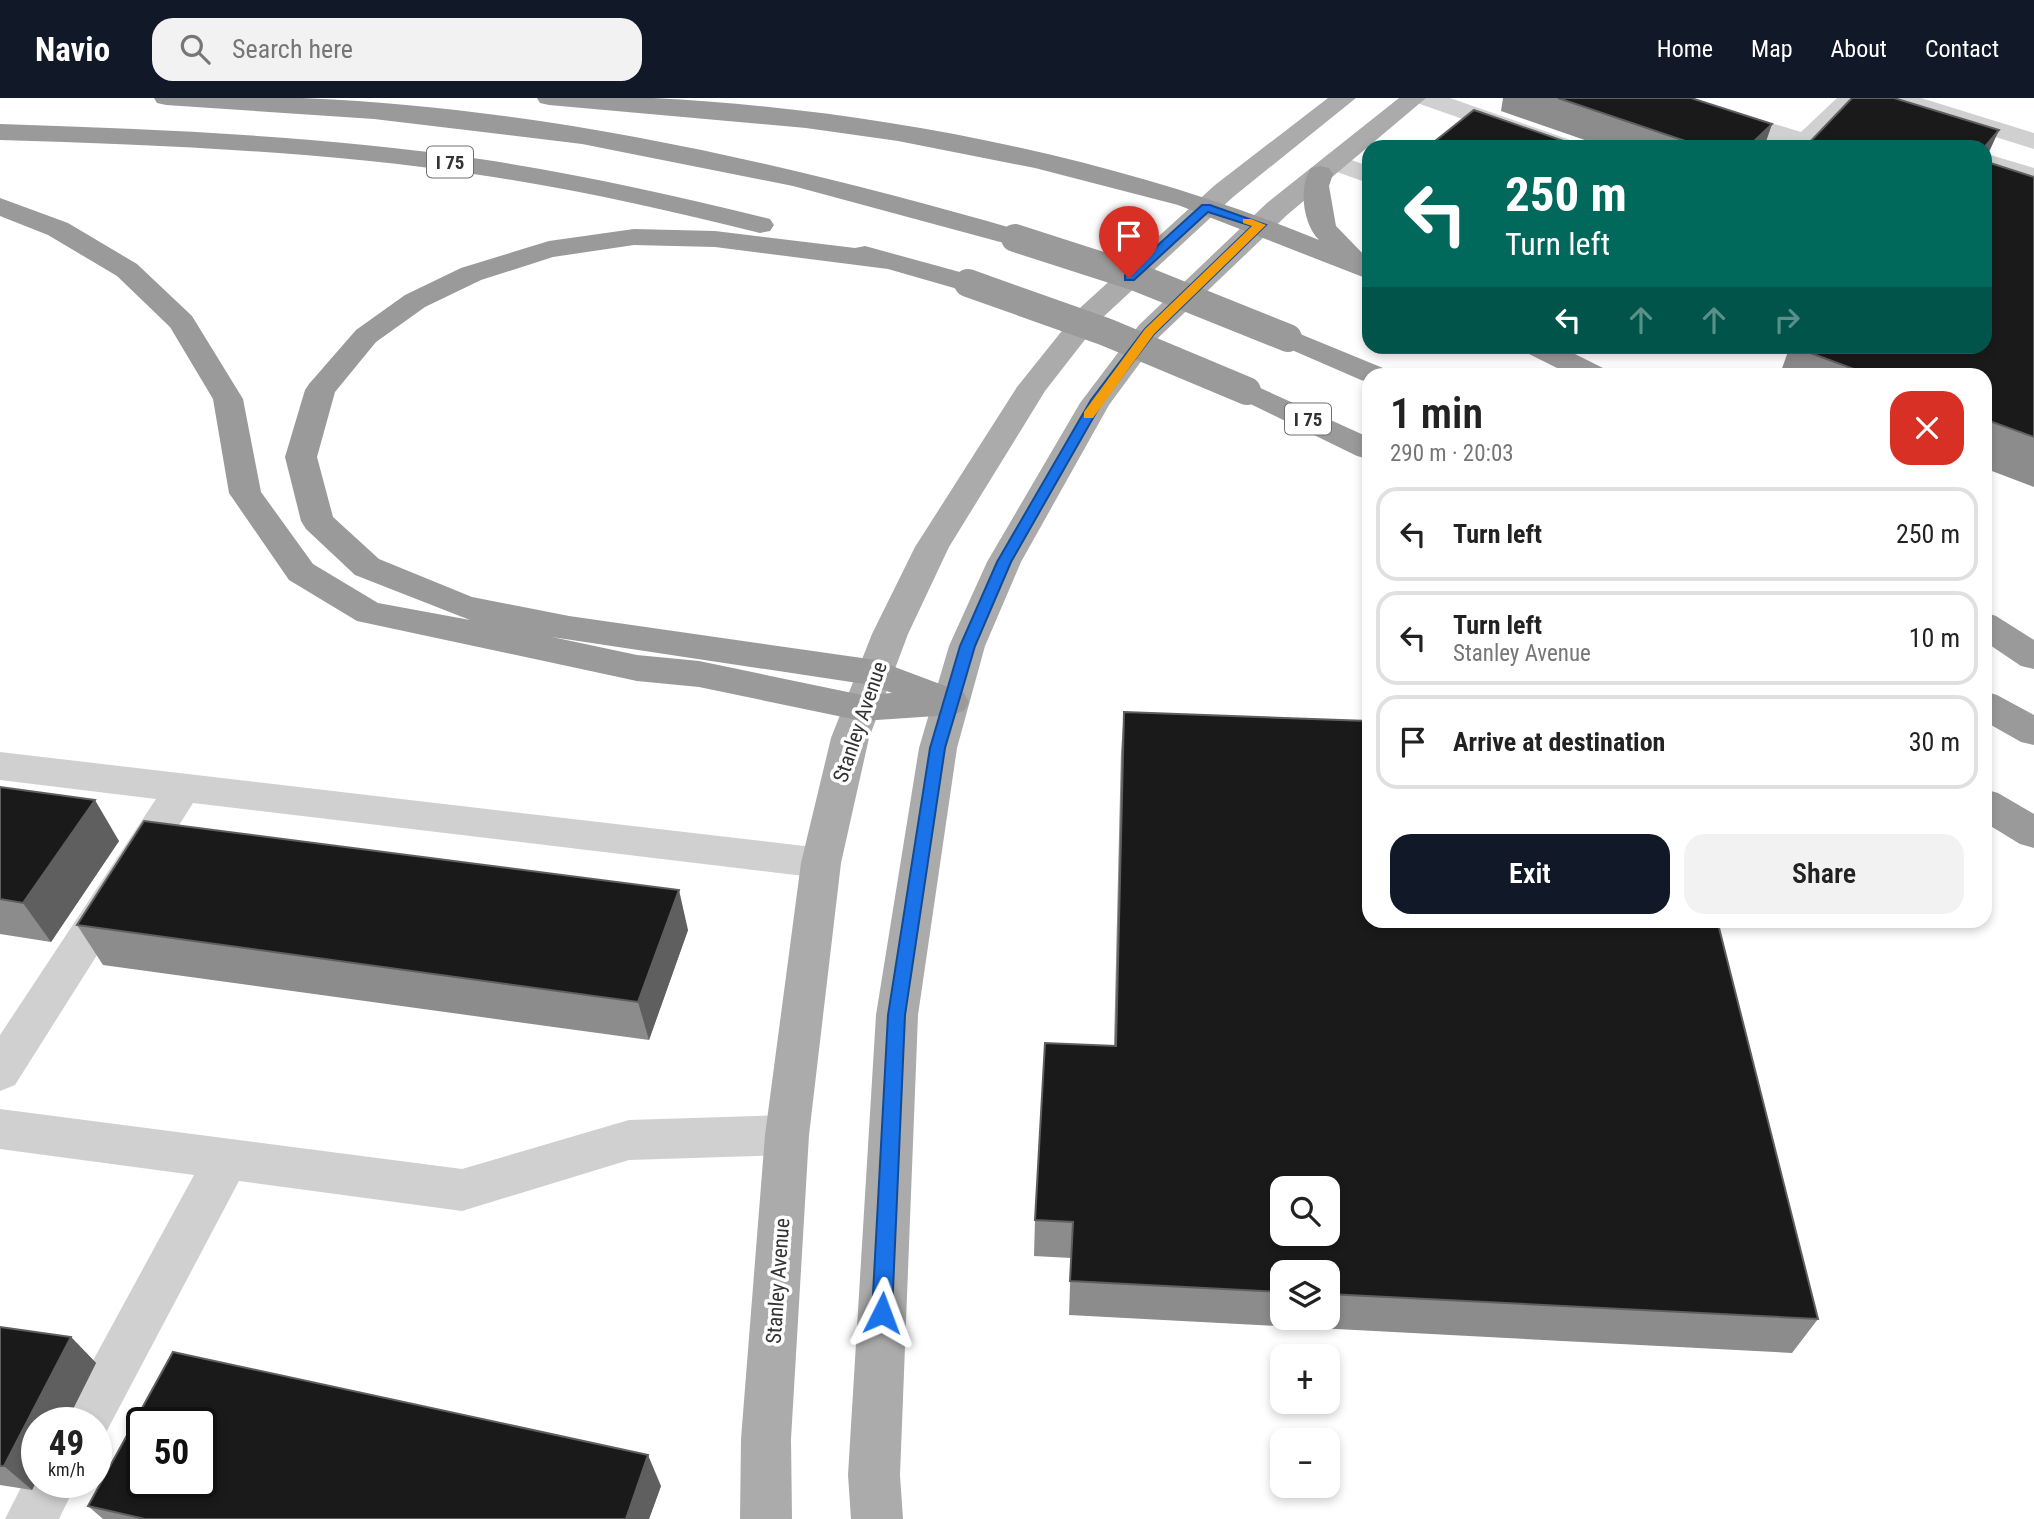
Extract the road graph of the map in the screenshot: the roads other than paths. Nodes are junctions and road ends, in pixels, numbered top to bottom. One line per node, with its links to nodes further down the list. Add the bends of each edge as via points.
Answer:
1 (166, 98): 28 (highway, I 75, bridge, via 363,111 601,140 716,160 866,195 1136,277)
2 (549, 98): 21 (highway, via 760,115 893,133 1127,181)
3 (1344, 98): 21 (main road, Stanley Avenue)
4 (1414, 98): 17 (main road)
5 (1426, 98): 14 (street)
6 (1662, 98): 15 (street)
7 (1895, 98): 10 (street)
8 (1989, 98): 10 (street)
9 (1843, 106): 11 (street); 16 (street)
10 (1969, 121): 13 (street)
11 (1861, 123)
12 (0, 132): 23 (highway, I 75, via 232,142 426,158 596,186 732,217)
13 (2030, 134): 18 (street)
14 (1547, 140)
15 (1789, 140)
16 (1809, 140)
17 (1327, 168): 19 (street); 22 (main road); 24 (highway, via 1316,186 1323,228)
18 (2009, 168)
19 (1362, 174)
20 (0, 206): 32 (highway, via 58,229 127,271 182,322 228,399 246,493 301,572 369,614 637,668)
21 (1206, 207): 22 (highway); 32 (main road, Stanley Avenue, via 1091,313 1032,387 933,547 890,634)
22 (1260, 225): 25 (highway); 33 (main road, via 1149,331 1095,403 1004,562 967,646)
23 (890, 261): 29 (highway, I 75, bridge, via 1106,332 1247,391); 32 (highway, via 715,239 634,237 549,249 471,274 415,301 366,336 320,390 301,457 318,521 367,567 465,607)
24 (1362, 266)
25 (1362, 268)
26 (1551, 354): 27 (highway)
27 (1580, 368)
28 (1362, 370)
29 (1362, 446)
30 (1992, 629): 31 (highway)
31 (2034, 657)
32 (869, 690): 33 (highway); 40 (main road, Stanley Avenue, via 850,738)
33 (951, 702): 49 (main road, via 937,748 897,1015 874,1475)
34 (1992, 708): 35 (highway)
35 (2034, 732)
36 (0, 766): 37 (street)
37 (182, 789): 40 (street); 41 (street)
38 (1992, 808): 39 (highway)
39 (2034, 833)
40 (821, 863): 43 (main road, Stanley Avenue)
41 (0, 1072)
42 (0, 1129): 44 (street)
43 (787, 1135): 44 (street, via 629,1140 462,1190); 48 (main road, Stanley Avenue, via 766,1439)
44 (227, 1159): 45 (street)
45 (93, 1407)
46 (43, 1498): 47 (street)
47 (32, 1519)
48 (765, 1519)
49 (877, 1519)

